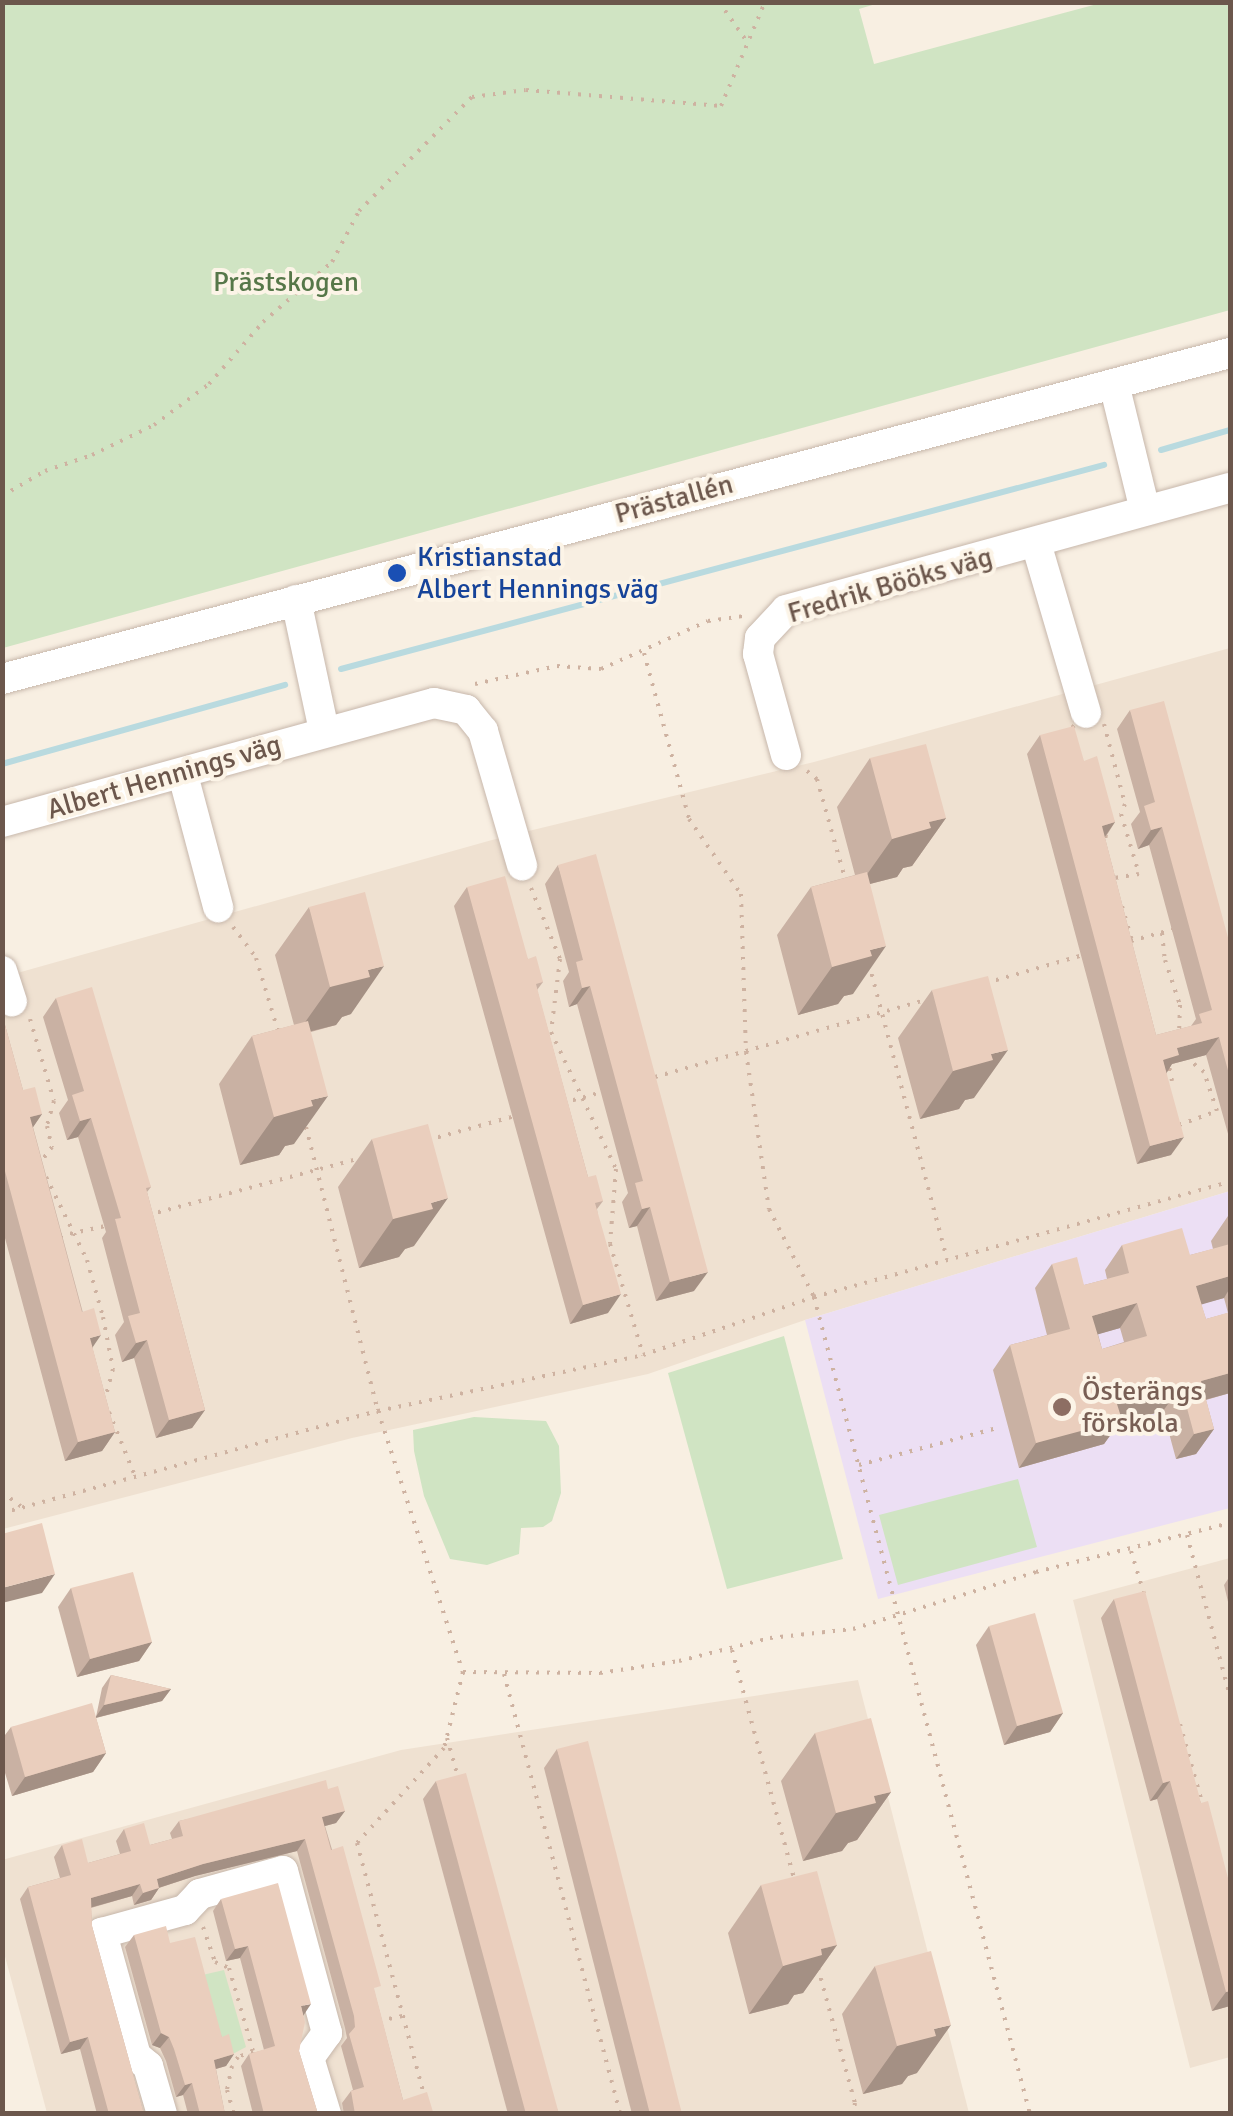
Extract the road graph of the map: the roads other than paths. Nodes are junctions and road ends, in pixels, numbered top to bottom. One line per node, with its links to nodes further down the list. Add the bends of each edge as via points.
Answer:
1 (1230, 353): 2 (street, Prästallén)
2 (1114, 384): 4 (street); 6 (street, Prästallén)
3 (1230, 488): 4 (street, Fredrik Bööks väg)
4 (1145, 510): 5 (street, Fredrik Bööks väg)
5 (1036, 543): 8 (street); 10 (street, Fredrik Bööks väg, via 786,610 765,631 758,654)
6 (296, 600): 7 (street, Prästallén); 9 (street)
7 (2, 679)
8 (1086, 713)
9 (324, 731): 11 (street, Albert Hennings väg); 13 (street, Albert Hennings väg, via 434,702 466,710 483,731)
10 (786, 755)
11 (183, 776): 12 (street, Albert Hennings väg); 14 (street)
12 (2, 822)
13 (522, 865)
14 (218, 907)
15 (2, 971): 16 (street)
16 (12, 1002)
17 (162, 2114): 18 (street, via 148,2066 136,2056 102,1933 185,1910 200,1894 283,1871 327,2033 309,2058)
18 (326, 2114)

